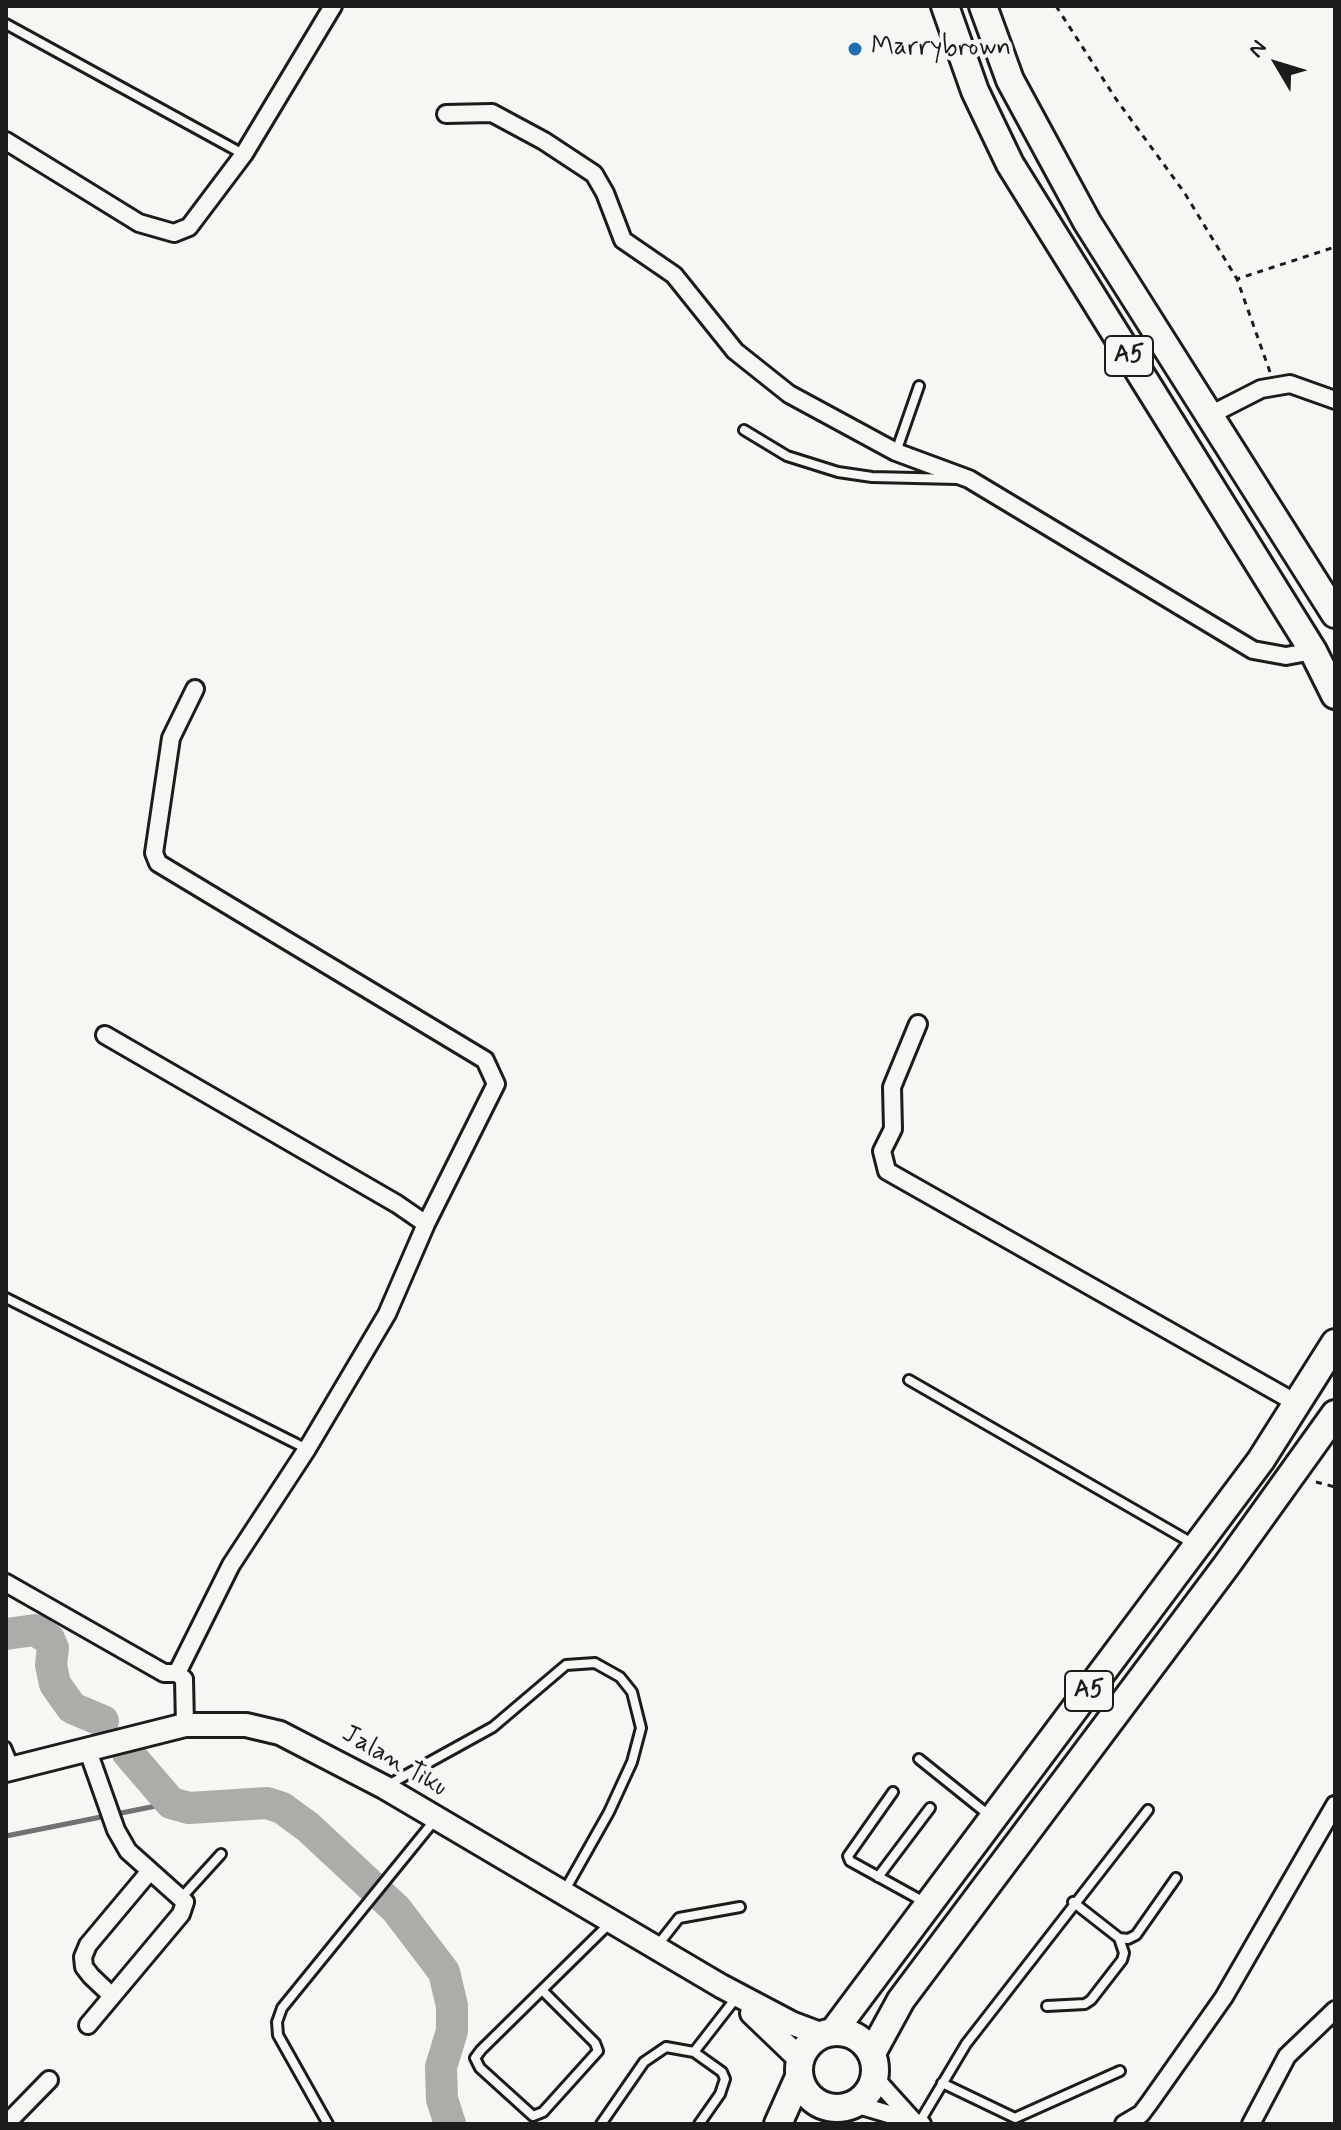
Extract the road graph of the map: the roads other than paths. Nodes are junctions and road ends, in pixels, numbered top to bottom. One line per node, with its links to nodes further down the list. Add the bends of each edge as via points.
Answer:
1 (333, 6): 7 (street)
2 (945, 6): 15 (highway, A5, via 975,91 1010,164)
3 (983, 6): 10 (highway, A5, via 1041,143)
4 (6, 24): 7 (lane)
5 (446, 114): 12 (street, via 492,113 581,164 600,182 623,240 674,275 735,351 789,394)
6 (6, 141): 7 (street, via 139,223 174,233 201,216)
7 (244, 154)
8 (919, 386): 12 (lane)
9 (1334, 400): 10 (street, via 1290,384 1261,389)
10 (1210, 415): 14 (highway, A5)
11 (744, 430): 13 (lane, via 787,456 838,472)
12 (896, 452): 13 (street)
13 (969, 479): 15 (street, via 1253,650 1286,656)
14 (1335, 614)
15 (1313, 651): 17 (highway, A5)
16 (195, 689): 20 (street, via 171,738 154,853 158,863 485,1060 496,1084)
17 (1335, 695)
18 (918, 1024): 24 (street, via 892,1087 893,1129 882,1151 887,1171)
19 (105, 1035): 20 (street)
20 (426, 1224): 26 (street, via 387,1314)
21 (6, 1298): 26 (lane)
22 (1335, 1343): 24 (highway, A5)
23 (909, 1380): 27 (lane)
24 (1298, 1404): 27 (highway, A5)
25 (1335, 1414): 62 (highway, A5, via 901,2000)
26 (307, 1449): 29 (street, via 231,1565)
27 (1196, 1546): 41 (highway, A5)
28 (6, 1583): 29 (street, via 164,1673)
29 (177, 1673): 30 (street, via 184,1679)
30 (185, 1725): 32 (main road, Jalan Tiku); 35 (main road, Jalan Tiku, via 246,1725 280,1733)
31 (6, 1747): 34 (lane)
32 (88, 1751): 34 (main road, Jalan Tiku); 43 (street, via 116,1830 128,1851)
33 (919, 1759): 41 (lane)
34 (11, 1770)
35 (384, 1787): 40 (main road, Jalan Tiku); 46 (lane, via 493,1727 566,1665 595,1663 620,1677 632,1692 641,1728 609,1812)
36 (893, 1792): 44 (lane, via 848,1856)
37 (1335, 1805): 68 (street, via 1224,1997)
38 (930, 1808): 44 (lane)
39 (1148, 1810): 48 (lane)
40 (437, 1818): 46 (main road, Jalan Tiku); 71 (lane, via 282,2008 277,2022 278,2035)
41 (994, 1819): 49 (highway, A5)
42 (221, 1854): 47 (lane)
43 (150, 1871): 47 (street); 56 (street, via 83,1957 84,1967)
44 (878, 1877): 49 (lane)
45 (1176, 1878): 52 (lane, via 1136,1935)
46 (564, 1891): 51 (main road, Jalan Tiku)
47 (182, 1897): 56 (street, via 181,1914)
48 (1073, 1902): 52 (lane); 66 (lane)
49 (930, 1905): 60 (highway, A5)
50 (740, 1907): 53 (lane, via 679,1918)
51 (613, 1920): 53 (main road, Jalan Tiku); 54 (lane)
52 (1119, 1938): 57 (lane, via 1122,1960 1091,2000)
53 (656, 1947): 55 (main road, Jalan Tiku)
54 (542, 1990): 54 (lane, via 475,2058 533,2116 543,2112 598,2051)
55 (728, 1992): 60 (main road, Jalan Tiku, via 791,2023); 61 (lane); 63 (main road, Jalan Tiku)
56 (112, 1996): 59 (street)
57 (1047, 2006)
58 (1335, 2010): 77 (street, via 1287,2056)
59 (88, 2025)
60 (828, 2033): 62 (highway, via 856,2037); 63 (highway, A5, via 805,2049)
61 (694, 2052): 72 (lane, via 658,2049); 73 (lane, via 725,2079)
62 (873, 2066): 67 (highway, A5, via 871,2089); 69 (street)
63 (800, 2068): 67 (highway, via 803,2088 819,2104); 74 (highway, A5)
64 (1120, 2071): 66 (lane, via 1015,2118)
65 (49, 2080): 70 (street)
66 (942, 2083): 69 (lane)
67 (839, 2112): 69 (street)
68 (1141, 2114): 75 (street); 76 (street)
69 (917, 2122)
70 (6, 2124)
71 (328, 2124)
72 (601, 2124)
73 (699, 2124)
74 (778, 2124)
75 (1124, 2124)
76 (1157, 2124)
77 (1251, 2124)

